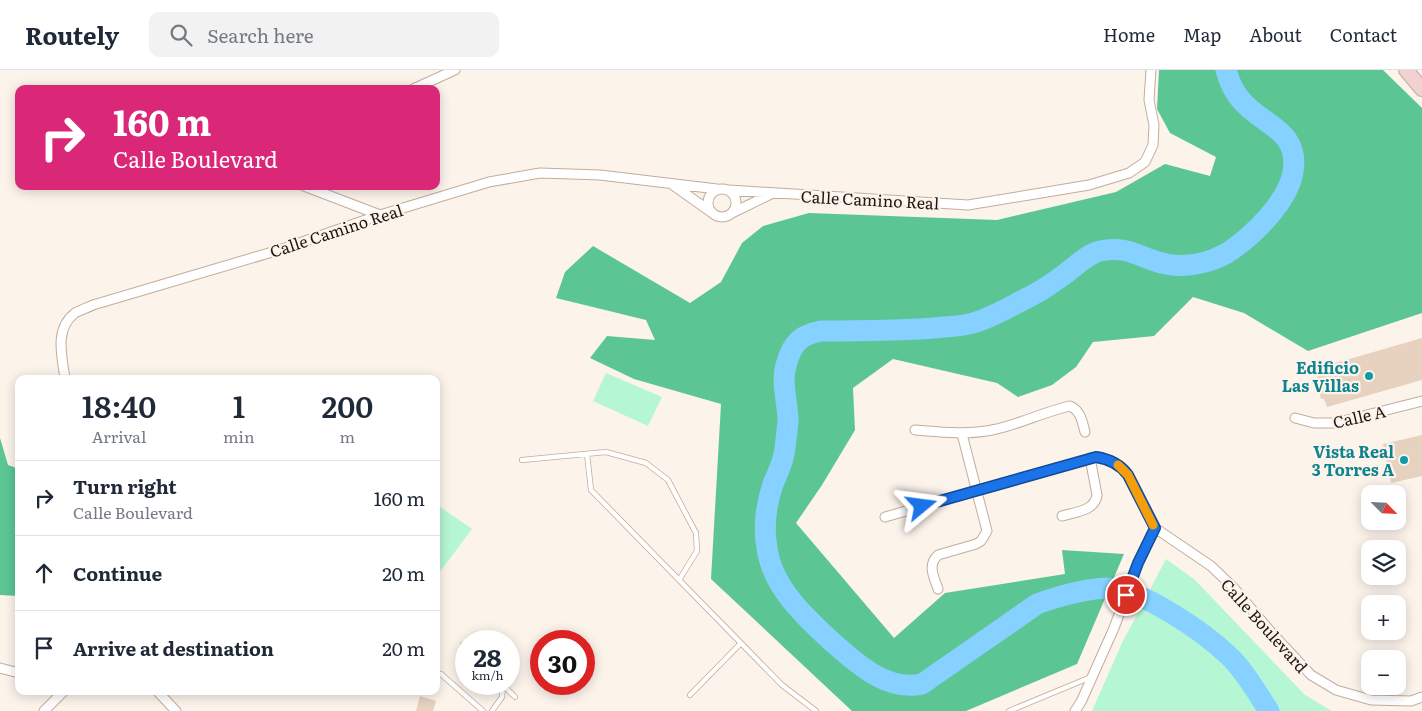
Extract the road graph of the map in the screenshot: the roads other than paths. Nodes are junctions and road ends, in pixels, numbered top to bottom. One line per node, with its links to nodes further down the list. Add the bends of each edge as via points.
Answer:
1 (455, 70): 4 (street)
2 (1151, 70): 10 (street, Calle Camino Real, via 1149,100 1154,125 1153,146 1145,162 1129,173 1090,185 968,205)
3 (1406, 70): 5 (street)
4 (422, 85)
5 (1422, 89)
6 (673, 185): 7 (street, Calle Camino Real); 12 (street, Calle Camino Real, via 600,175 540,173 489,182); 13 (street, Calle Camino Real)
7 (717, 189): 9 (street, Calle Camino Real); 13 (street, via 708,198)
8 (314, 190): 12 (street)
9 (729, 190): 10 (street, Calle Camino Real); 11 (street, via 736,201)
10 (771, 193): 11 (street)
11 (732, 213): 13 (street, via 720,217)
12 (380, 215): 14 (street, Calle Camino Real, via 279,250 76,312 65,322 60,336)
13 (714, 215)
14 (64, 375)
15 (1422, 400): 16 (street, Calle A, via 1335,422 1314,424)
16 (1295, 418)
17 (915, 430): 19 (street)
18 (1085, 432): 19 (street, via 1082,417 1070,406 993,430)
19 (962, 434): 23 (street)
20 (587, 454): 22 (lane); 27 (lane, via 591,490); 27 (lane, via 606,452 646,463 668,480 696,533 697,551)
21 (1090, 458): 23 (street); 24 (street, via 1096,501 1092,506); 26 (street, via 1104,458 1122,467)
22 (522, 460)
23 (977, 491): 25 (street); 28 (street, via 986,534 976,544 935,558 931,566)
24 (1062, 516)
25 (885, 517)
26 (1155, 528): 33 (street); 38 (street, Calle Boulevard, via 1211,566 1311,675 1336,690 1371,700)
27 (679, 580): 29 (lane)
28 (938, 589)
29 (741, 643): 37 (lane); 44 (lane, via 782,685)
30 (0, 668): 31 (street)
31 (15, 672)
32 (440, 674): 42 (lane)
33 (1093, 676): 39 (lane); 45 (street)
34 (60, 695): 40 (street)
35 (161, 695): 41 (street)
36 (502, 695): 43 (lane)
37 (690, 695)
38 (1422, 697)
39 (1012, 710)
40 (44, 711)
41 (176, 711)
42 (483, 711)
43 (492, 711)
44 (816, 711)
45 (1075, 711)

